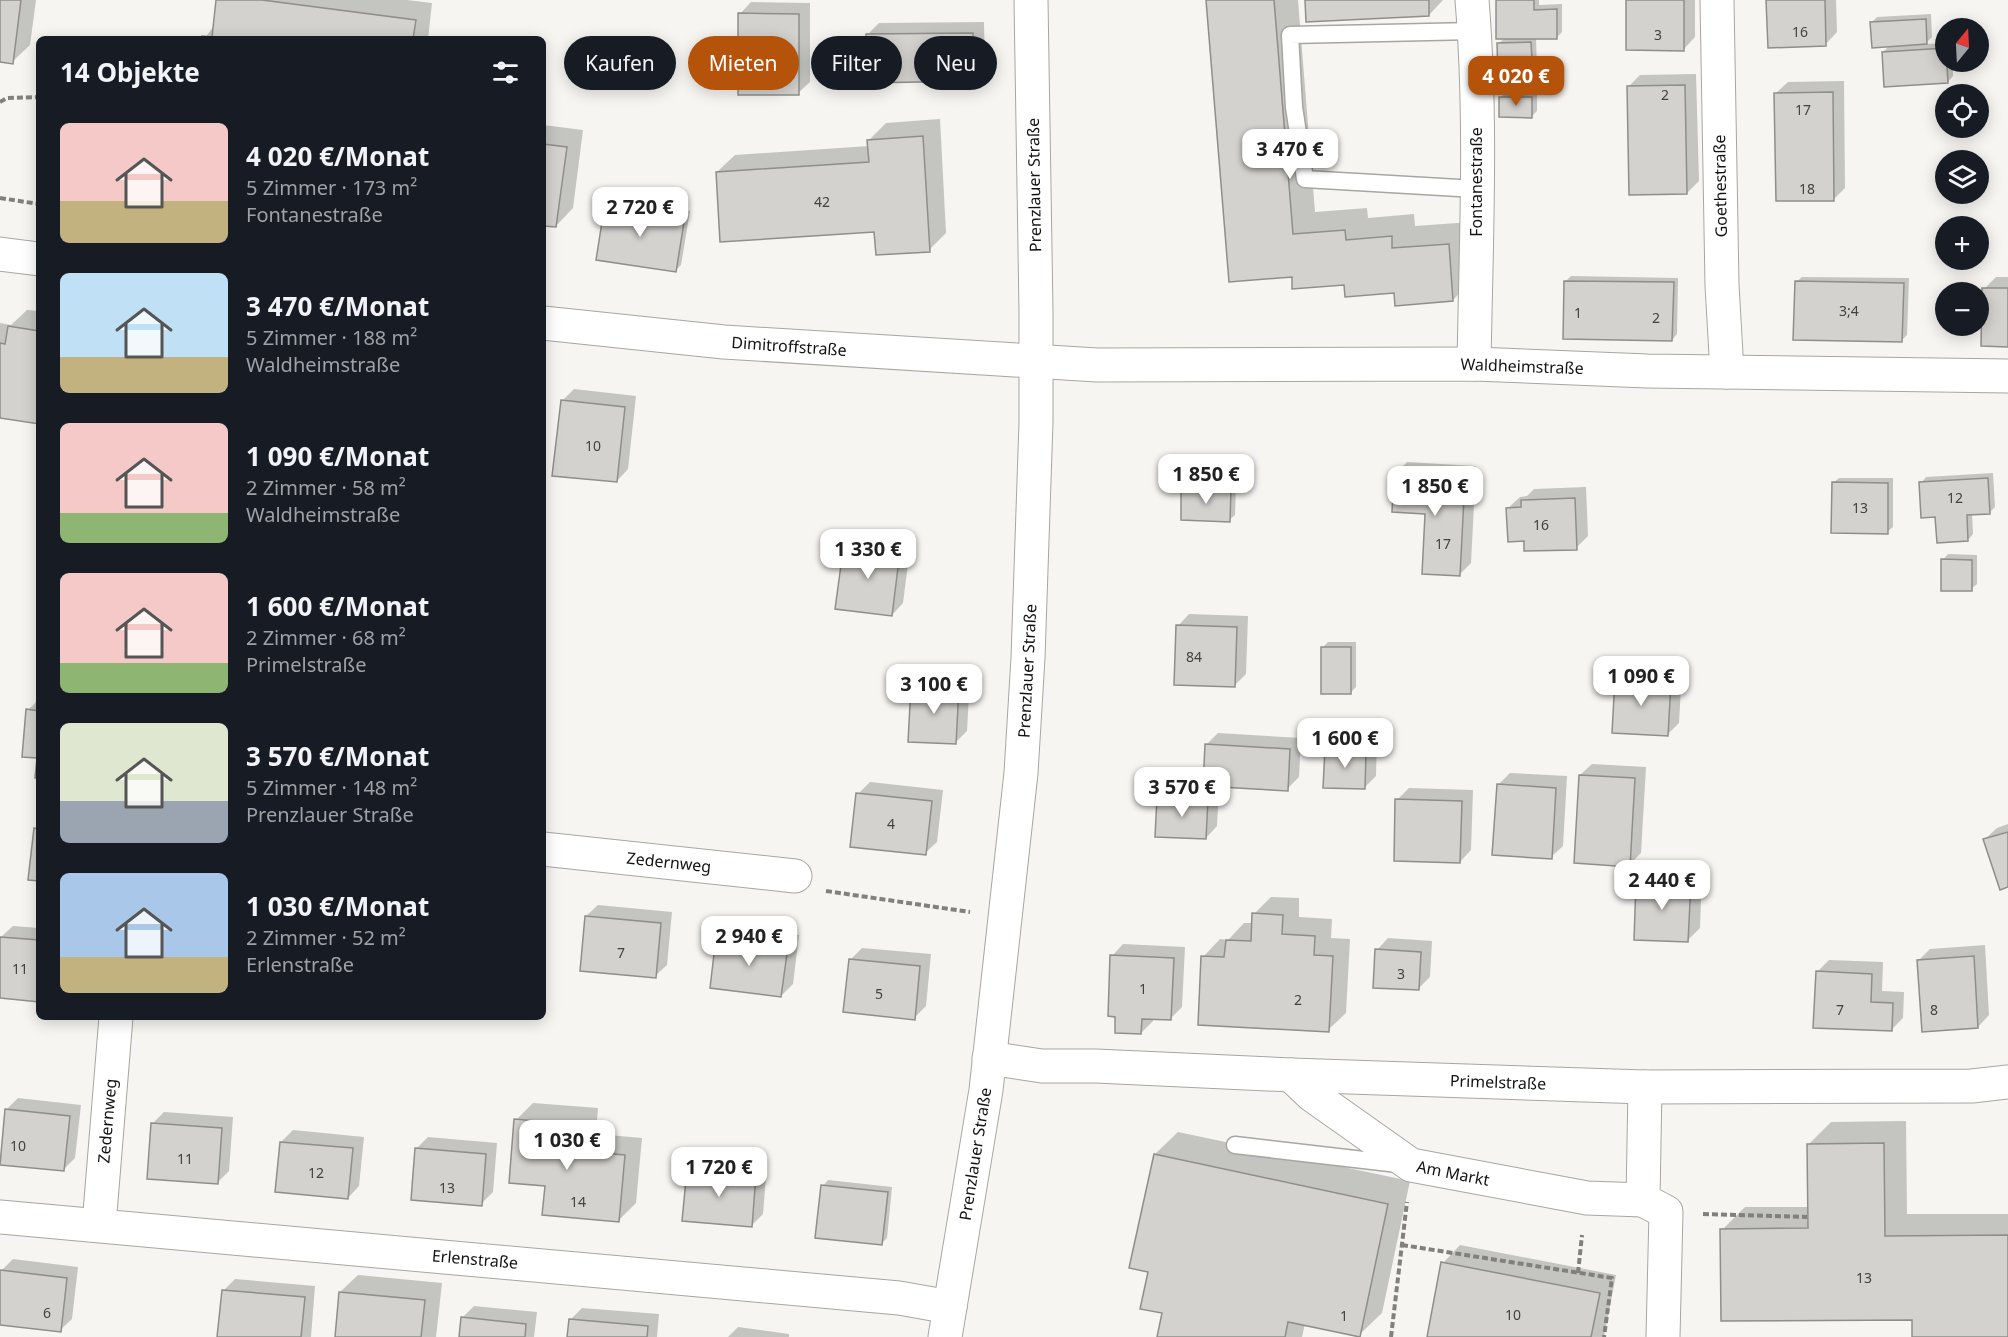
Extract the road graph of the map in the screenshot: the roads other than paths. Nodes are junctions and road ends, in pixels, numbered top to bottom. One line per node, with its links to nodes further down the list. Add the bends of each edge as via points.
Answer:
1 (1031, 0): 8 (street, Prenzlauer Straße)
2 (1717, 0): 10 (street, Goethestraße)
3 (1473, 16): 4 (street, Fontanestraße); 4 (lane, via 1290,35 1294,107 1305,179)
4 (1476, 189): 9 (street, Fontanestraße)
5 (0, 254): 6 (street)
6 (36, 259)
7 (546, 323): 8 (street, Dimitroffstraße, via 724,342)
8 (1035, 362): 9 (street, Waldheimstraße, via 1222,366); 15 (street, Prenzlauer Straße, via 1023,750)
9 (1474, 364): 10 (street, Waldheimstraße)
10 (1727, 372): 11 (street, Waldheimstraße)
11 (2008, 376)
12 (546, 849): 13 (street, Zedernweg)
13 (795, 876)
14 (116, 1020): 23 (street, Zedernweg)
15 (990, 1058): 16 (street, Primelstraße, via 1042,1066); 24 (street, Prenzlauer Straße)
16 (1291, 1075): 18 (street, Primelstraße); 20 (street, Am Markt, via 1312,1095)
17 (2008, 1082): 18 (street, Primelstraße, via 1972,1086)
18 (1645, 1087): 21 (street)
19 (1235, 1145): 20 (lane)
20 (1411, 1165): 21 (street, Am Markt, via 1587,1198)
21 (1654, 1206): 25 (street)
22 (0, 1217): 23 (street, Erlenstraße)
23 (99, 1225): 24 (street, Erlenstraße, via 899,1298)
24 (947, 1322)
25 (1663, 1337)

